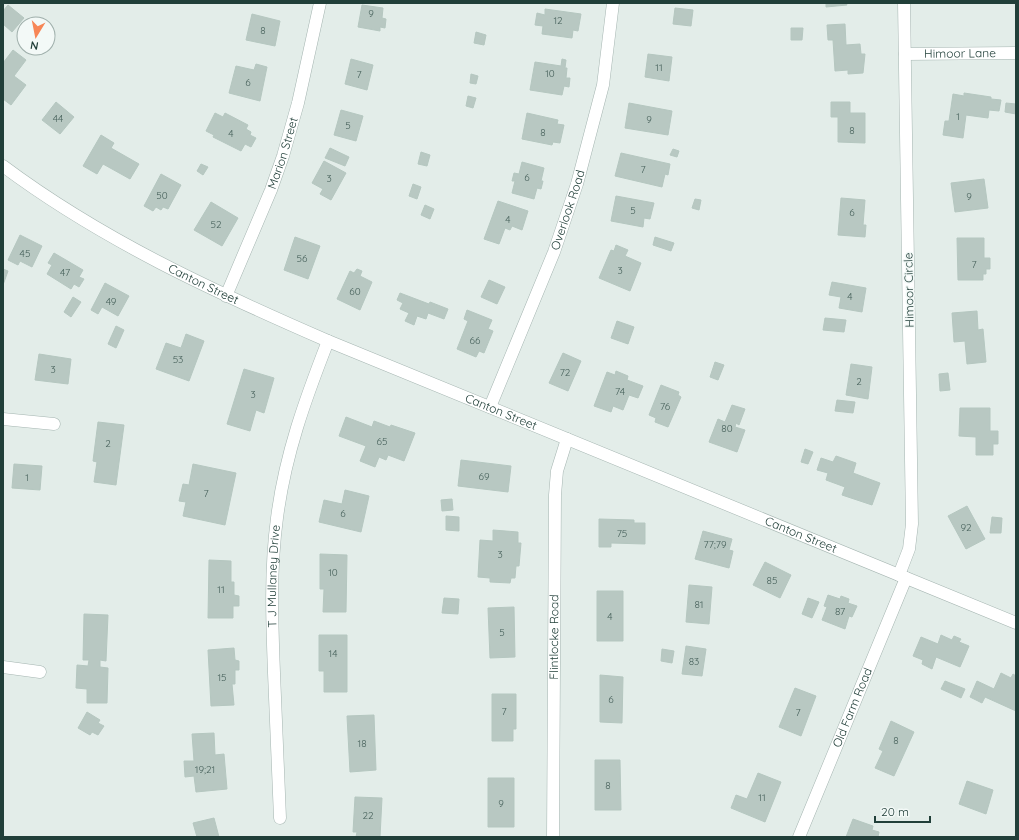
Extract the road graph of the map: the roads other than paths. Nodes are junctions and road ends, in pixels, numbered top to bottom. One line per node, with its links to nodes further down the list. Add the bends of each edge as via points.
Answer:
1 (320, 3): 7 (street, Marion Street, via 284,156)
2 (613, 3): 9 (street, Overlook Road, via 603,85 574,196 554,252)
3 (904, 3): 5 (street, Himoor Circle)
4 (1016, 53): 5 (street, Himoor Lane)
5 (905, 54): 13 (street, Himoor Circle, via 912,524)
6 (3, 166): 7 (street, Canton Street, via 102,230 168,268)
7 (226, 296): 8 (street, Canton Street)
8 (328, 341): 9 (street, Canton Street); 17 (street, T J Mullaney Drive, via 293,436 281,491 275,538 272,611)
9 (490, 407): 12 (street, Canton Street)
10 (3, 419): 11 (street)
11 (54, 424)
12 (567, 439): 13 (street, Canton Street); 18 (street, Flintlocke Road, via 555,483)
13 (903, 576): 14 (street, Canton Street); 19 (street, Old Farm Road)
14 (1016, 623)
15 (3, 667): 16 (street)
16 (40, 672)
17 (280, 818)
18 (553, 837)
19 (799, 837)

